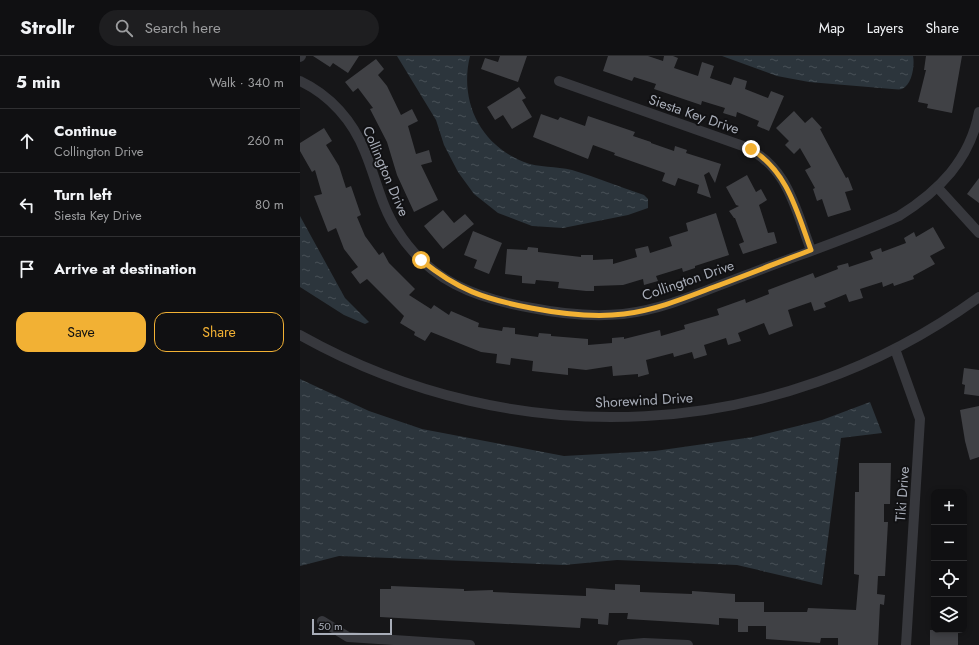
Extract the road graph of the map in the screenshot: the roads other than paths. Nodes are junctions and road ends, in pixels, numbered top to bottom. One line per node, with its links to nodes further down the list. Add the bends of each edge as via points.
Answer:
1 (300, 81): 6 (street, Collington Drive, via 323,95 348,121 366,153 385,210 421,260 439,274 480,296 502,303 569,314 624,314 669,304)
2 (559, 81): 6 (street, Siesta Key Drive, via 743,146 759,154 773,166 787,186)
3 (979, 112): 4 (street, Collington Drive, via 965,152 956,168)
4 (938, 188): 5 (street); 6 (street, Collington Drive, via 899,216)
5 (979, 232)
6 (811, 250)
7 (979, 297): 9 (street, Shorewind Drive)
8 (300, 335): 9 (street, Shorewind Drive, via 358,364 432,392 508,410 587,417 666,415 744,403 819,382)
9 (895, 349): 14 (street, Tiki Drive, via 920,419)
10 (322, 621): 11 (street, via 348,637)
11 (470, 645)
12 (622, 645): 13 (street)
13 (688, 645)
14 (906, 645)

